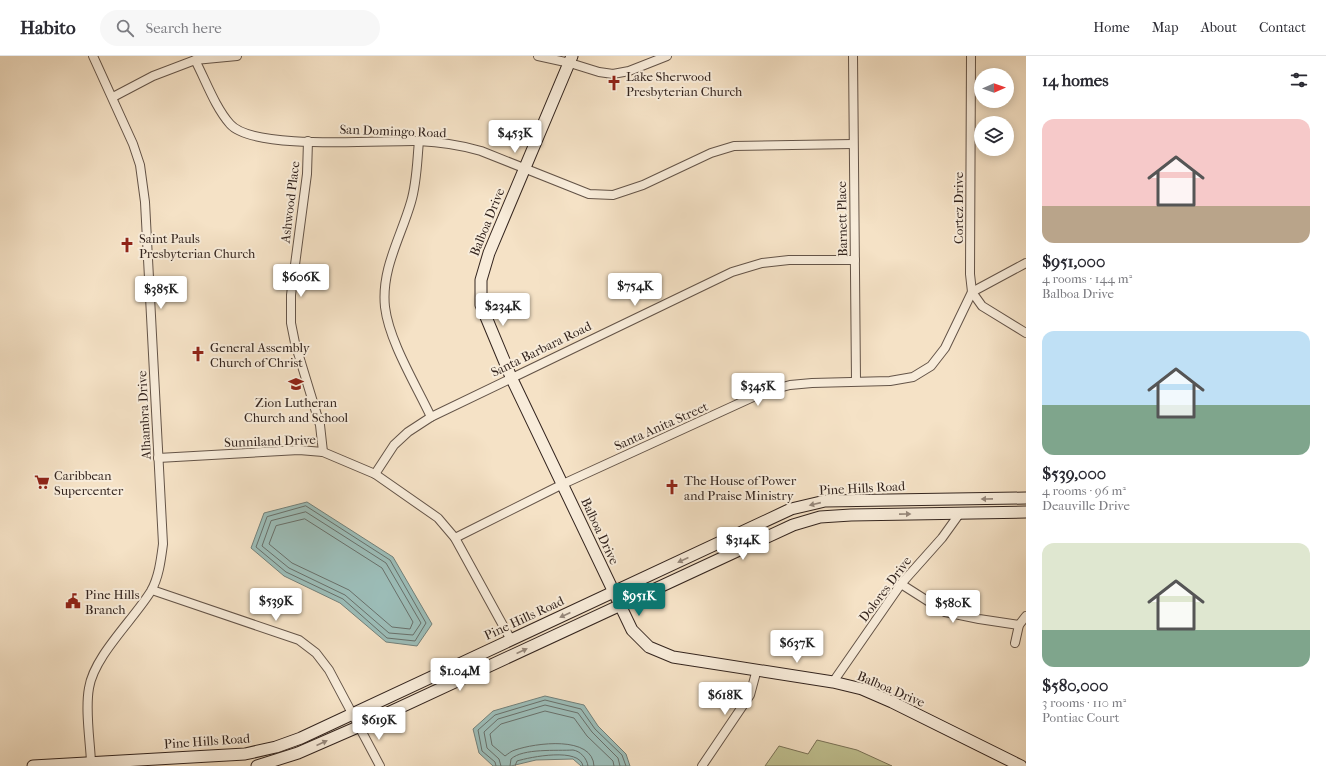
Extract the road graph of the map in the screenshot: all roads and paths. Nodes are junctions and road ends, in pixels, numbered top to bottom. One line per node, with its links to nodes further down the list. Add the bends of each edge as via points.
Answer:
1 (93, 56): 9 (street, Alhambra Drive)
2 (237, 56): 7 (street)
3 (538, 56): 8 (street)
4 (667, 56): 8 (street, via 629,71 613,74 599,72)
5 (853, 56): 12 (street, Barnett Place)
6 (972, 56): 16 (street, Cortez Drive)
7 (195, 60): 9 (street, via 153,76); 10 (street, San Domingo Road, via 231,125 246,134 267,139)
8 (571, 60): 13 (main road, Balboa Drive)
9 (113, 97): 22 (street, Alhambra Drive, via 136,151 145,202)
10 (308, 141): 11 (street, San Domingo Road); 21 (street, Ashwood Place, via 307,174 291,295 291,323 320,425)
11 (419, 141): 13 (street, San Domingo Road, via 481,150); 20 (street, via 416,181 411,202 389,261 385,307 392,336)
12 (853, 144): 13 (street, San Domingo Road, via 734,146 711,153 643,185 613,195 589,194); 14 (street, Barnett Place)
13 (524, 169): 18 (main road, Balboa Drive, via 488,253 481,280 482,305)
14 (855, 260): 18 (street, Santa Barbara Road, via 789,260 762,263 732,272); 19 (street, Barnett Place)
15 (1026, 263): 16 (street)
16 (972, 292): 17 (street, via 982,306); 19 (street, Santa Anita Street, via 945,348 931,366 913,377 890,381)
17 (1026, 333)
18 (511, 377): 20 (street, Santa Barbara Road); 24 (main road, Balboa Drive)
19 (856, 381): 24 (street, Santa Anita Street, via 790,385 764,392)
20 (431, 417): 23 (street, Santa Barbara Road, via 394,445)
21 (323, 452): 22 (street, Sunniland Drive, via 299,450); 23 (street, Sunniland Drive)
22 (158, 458): 30 (street, Alhambra Drive, via 162,544 160,568)
23 (375, 474): 28 (street, Sunniland Drive, via 438,518)
24 (563, 484): 28 (street, Santa Anita Street); 31 (main road, Balboa Drive)
25 (1026, 498): 31 (main road, Pine Hills Road, one-way to 31, via 844,500 811,504 771,518)
26 (1026, 512): 27 (main road, Pine Hills Road)
27 (960, 513): 29 (street, Dolores Drive, via 942,538); 32 (main road, Pine Hills Road, one-way to 27, via 793,525 820,517)
28 (455, 538): 35 (street, Sunniland Drive)
29 (901, 584): 34 (street, via 945,612); 38 (street, Dolores Drive)
30 (152, 590): 39 (street, via 299,640 316,653 329,670); 41 (street, Alhambra Drive, via 96,667 91,682 89,708)
31 (614, 593): 32 (main road, Balboa Drive); 35 (main road, Pine Hills Road, one-way to 35)
32 (620, 605): 37 (main road, Balboa Drive, via 632,630 649,647 673,656); 40 (main road, Pine Hills Road, one-way to 32)
33 (1026, 616): 34 (street)
34 (1019, 625): 36 (street)
35 (511, 640): 39 (main road, Pine Hills Road)
36 (1015, 643)
37 (757, 669): 38 (main road, Balboa Drive); 45 (street, via 750,695)
38 (833, 682): 46 (main road, Balboa Drive, via 862,689 892,702)
39 (353, 713): 40 (street); 41 (main road, Pine Hills Road, via 301,738 245,754)
40 (360, 726): 43 (main road, Pine Hills Road, one-way to 40, via 298,753); 44 (street)
41 (89, 764): 42 (main road, Pine Hills Road)
42 (33, 766)
43 (257, 766)
44 (380, 766)
45 (702, 766)
46 (1021, 766)

